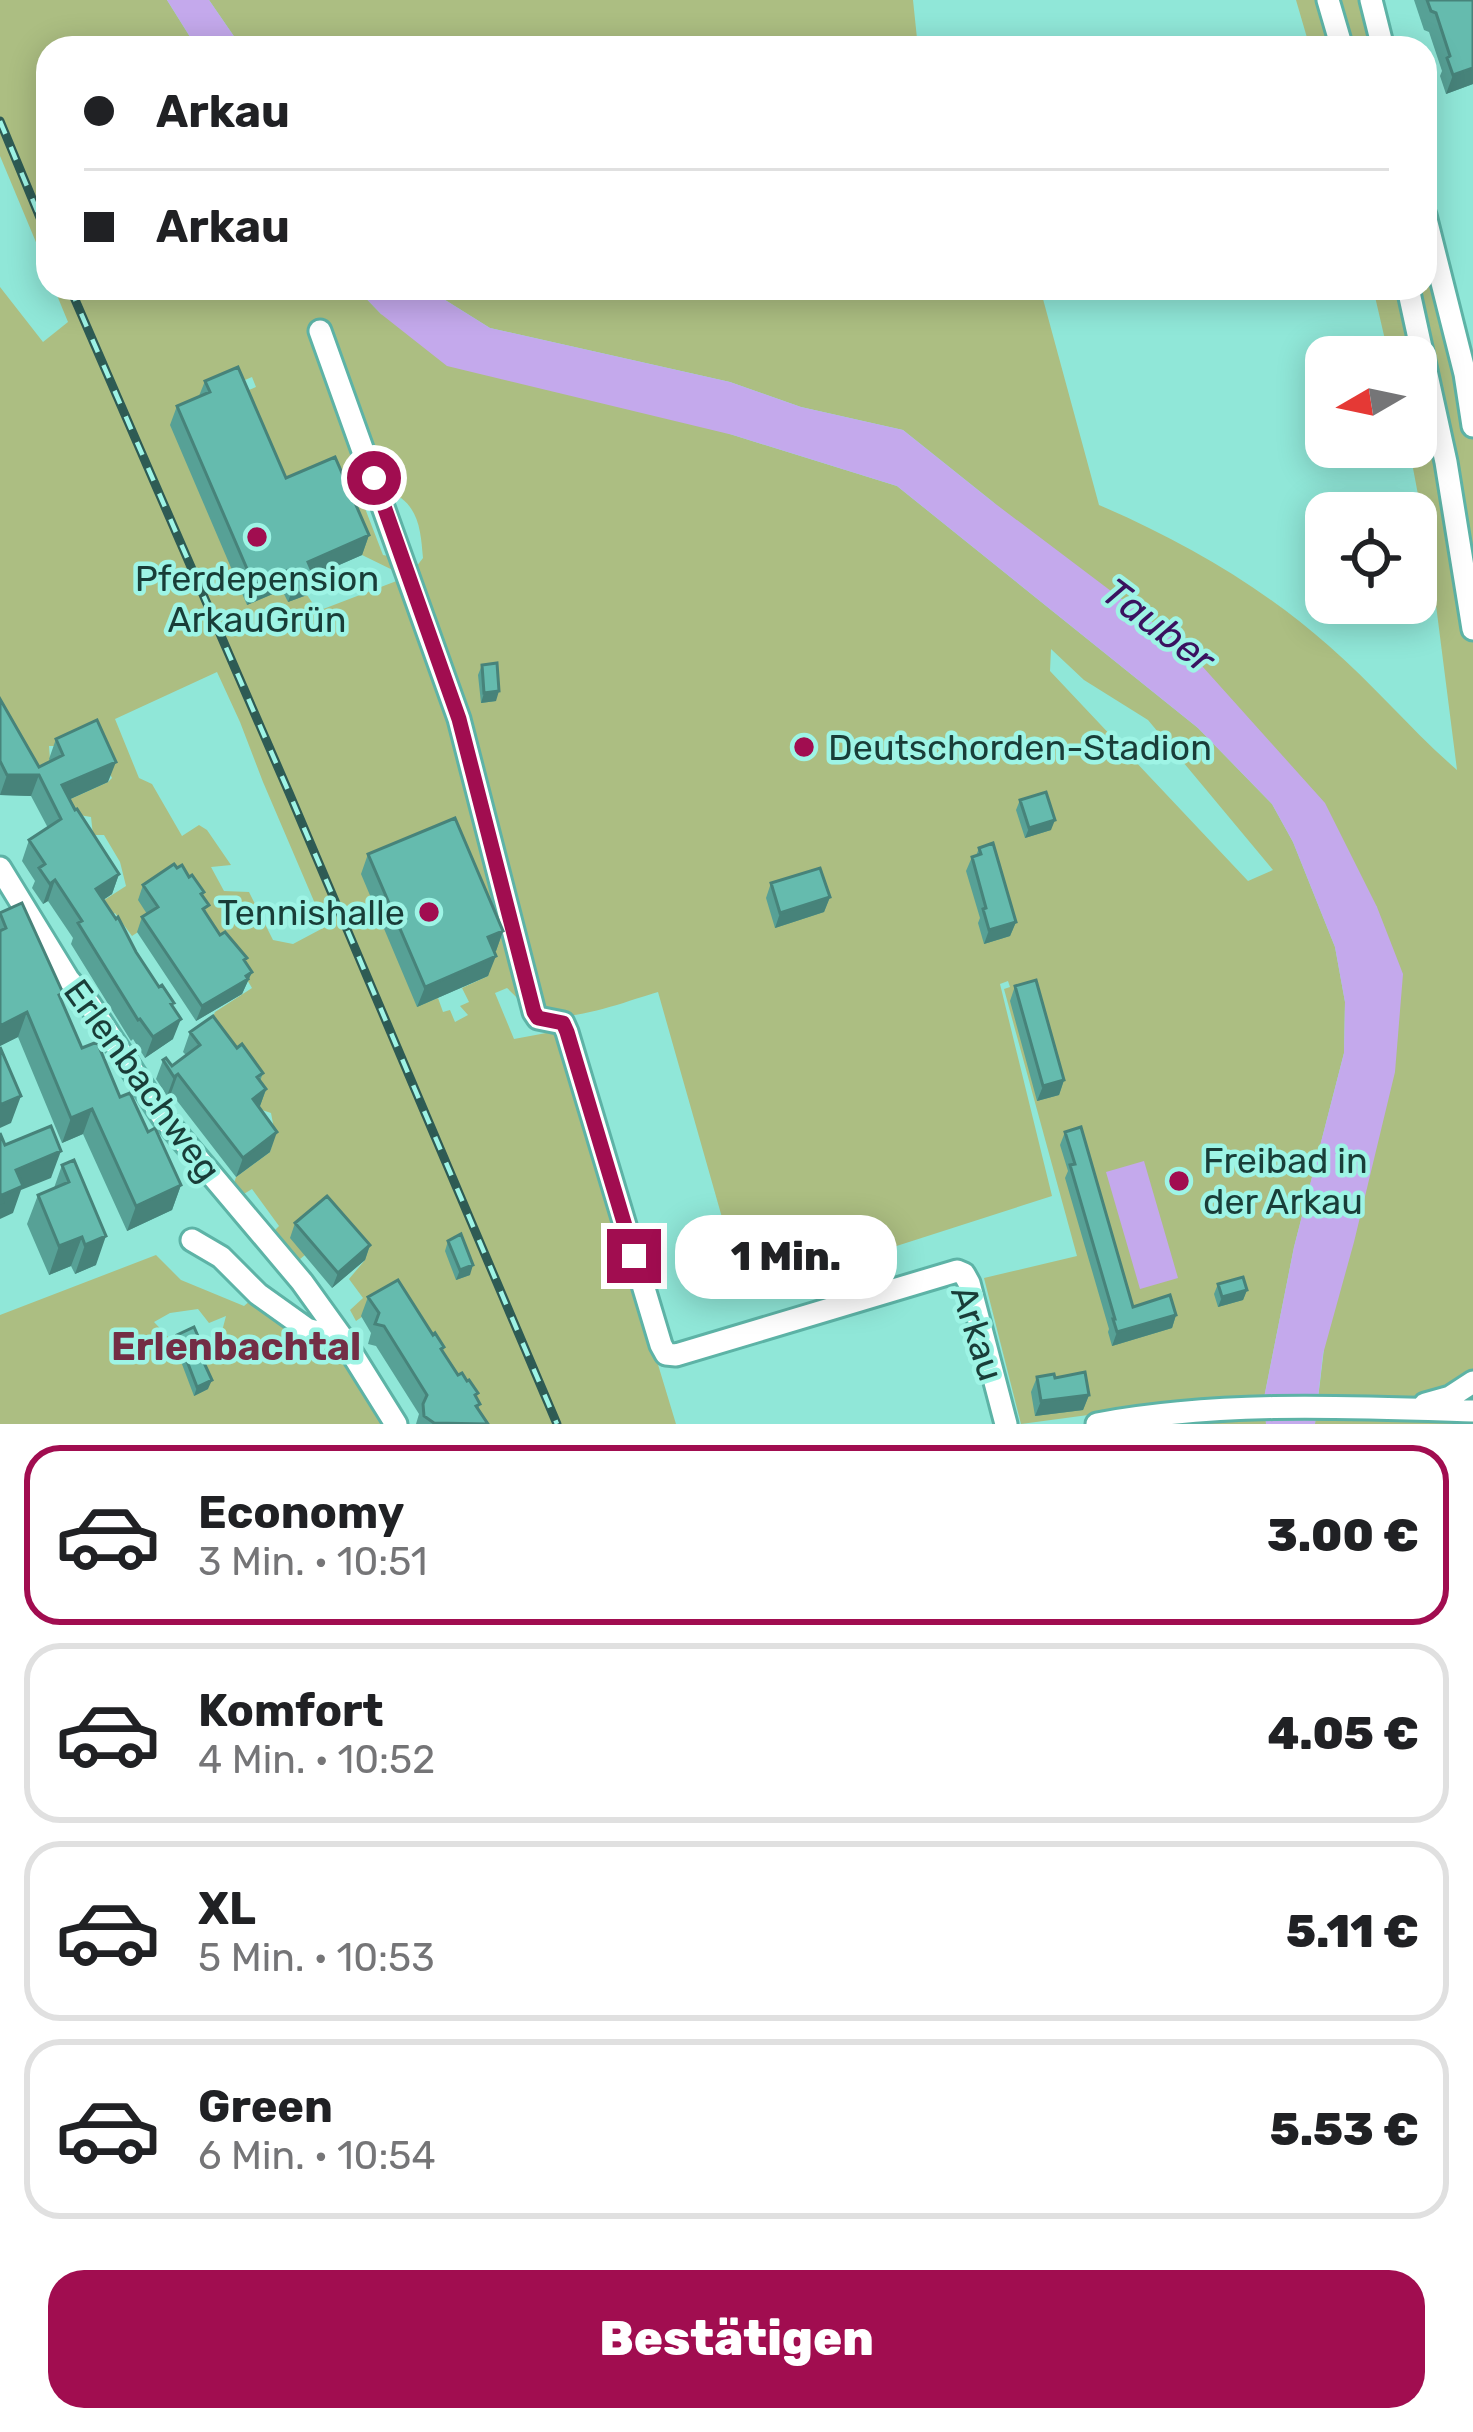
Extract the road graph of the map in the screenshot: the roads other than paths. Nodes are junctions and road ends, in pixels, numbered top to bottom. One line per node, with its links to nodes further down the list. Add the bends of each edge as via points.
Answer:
1 (1328, 0): 3 (street)
2 (1371, 0): 4 (street)
3 (1338, 36)
4 (1380, 36)
5 (1437, 263): 8 (street)
6 (1411, 300): 9 (street)
7 (320, 331): 17 (street, Arkau, via 459,719 534,1012 567,1032 666,1354 957,1271 969,1282)
8 (1473, 426)
9 (1473, 629)
10 (0, 868): 12 (street, Erlenbachweg, via 162,1116)
11 (192, 1240): 12 (street, Erlenbachweg, via 307,1329)
12 (343, 1340): 16 (street, Erlenbachweg)
13 (1473, 1382): 14 (street)
14 (1407, 1409): 15 (street); 18 (street, via 1158,1413)
15 (1473, 1412)
16 (396, 1424)
17 (1006, 1424)
18 (1097, 1424)

